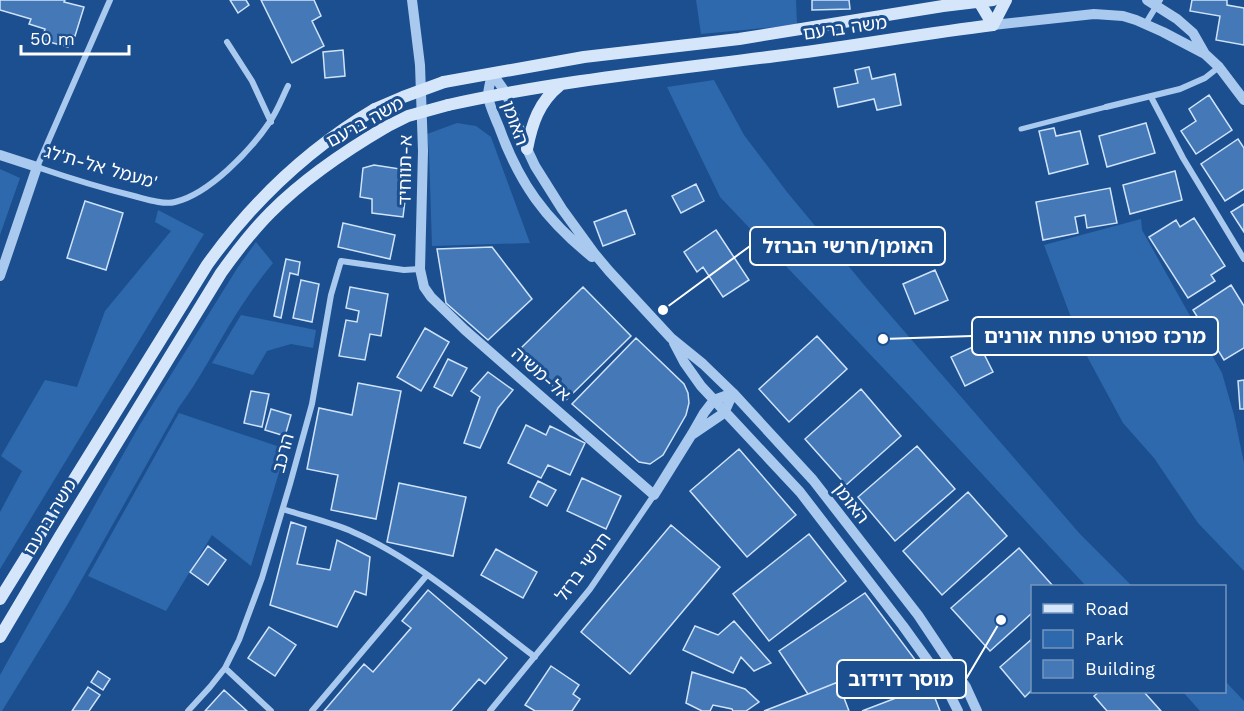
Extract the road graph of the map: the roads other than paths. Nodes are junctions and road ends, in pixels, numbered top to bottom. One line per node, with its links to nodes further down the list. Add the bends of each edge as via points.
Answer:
1 (110, 0): 25 (street)
2 (412, 0): 27 (street, א-תווחיד, via 422,108)
3 (993, 0): 5 (main road, משה ברעם)
4 (1006, 0): 9 (main road)
5 (978, 1): 7 (main road, משה ברעם); 9 (main road)
6 (1154, 2): 8 (street); 11 (street, via 1192,33)
7 (947, 3): 13 (main road, משה ברעם, via 739,39 584,57)
8 (1146, 23): 9 (street, via 1094,14); 11 (street)
9 (993, 25): 14 (main road, משה ברעם)
10 (227, 42): 21 (street, via 252,81)
11 (1205, 54): 12 (street)
12 (1219, 67): 18 (street, via 1205,78); 19 (street)
13 (492, 73): 16 (street, האומן); 17 (street, האומן); 38 (main road, משה ברעם, bridge, via 444,82 375,109 345,127 264,196 224,241 201,275)
14 (561, 84): 16 (main road, משה ברעם); 23 (main road, via 536,115)
15 (288, 86): 21 (street, מעמל אל-ת'לג')
16 (506, 93): 17 (main road, משה ברעם); 23 (street, האומן)
17 (488, 96): 28 (street, האומן, via 524,184 565,234); 39 (main road, משה ברעם, bridge, via 408,116 386,127 331,162 270,213 221,273)
18 (1151, 97): 20 (street); 26 (street, via 1183,159)
19 (1244, 100)
20 (1106, 107): 22 (street)
21 (271, 122): 25 (street, מעמל אל-ת'לג', via 216,180 196,194 174,202 96,186)
22 (1021, 129)
23 (526, 149): 28 (street, האומן, via 577,231)
24 (0, 155): 25 (street, מעמל אל-ת'לג')
25 (37, 167): 29 (street)
26 (1244, 259)
27 (420, 269): 35 (street, אל-משיה, via 431,297 465,330); 36 (street, הרכב, via 341,261 312,404)
28 (609, 271): 30 (street, האומן)
29 (0, 276)
30 (671, 338): 31 (street, האומן); 32 (street, האומן, via 694,377)
31 (733, 393): 32 (street); 33 (street); 47 (street, האומן, via 813,480 904,597 950,662)
32 (714, 400): 33 (street, האומן); 34 (street, חרשי ברזל)
33 (725, 411): 34 (street, חרשי ברזל); 46 (street, האומן, via 807,501 903,626)
34 (692, 434): 35 (street, חרשי ברזל)
35 (654, 495): 40 (street, חרשי ברזל, via 590,589)
36 (283, 510): 37 (street, via 351,531); 41 (street, הרכב, via 250,614)
37 (427, 574): 40 (street); 44 (street)
38 (0, 599)
39 (0, 637)
40 (535, 657): 45 (street, חרשי ברזל)
41 (225, 668): 42 (street, הרכב); 43 (street)
42 (188, 711)
43 (271, 711)
44 (312, 711)
45 (490, 711)
46 (958, 711)
47 (978, 711)

